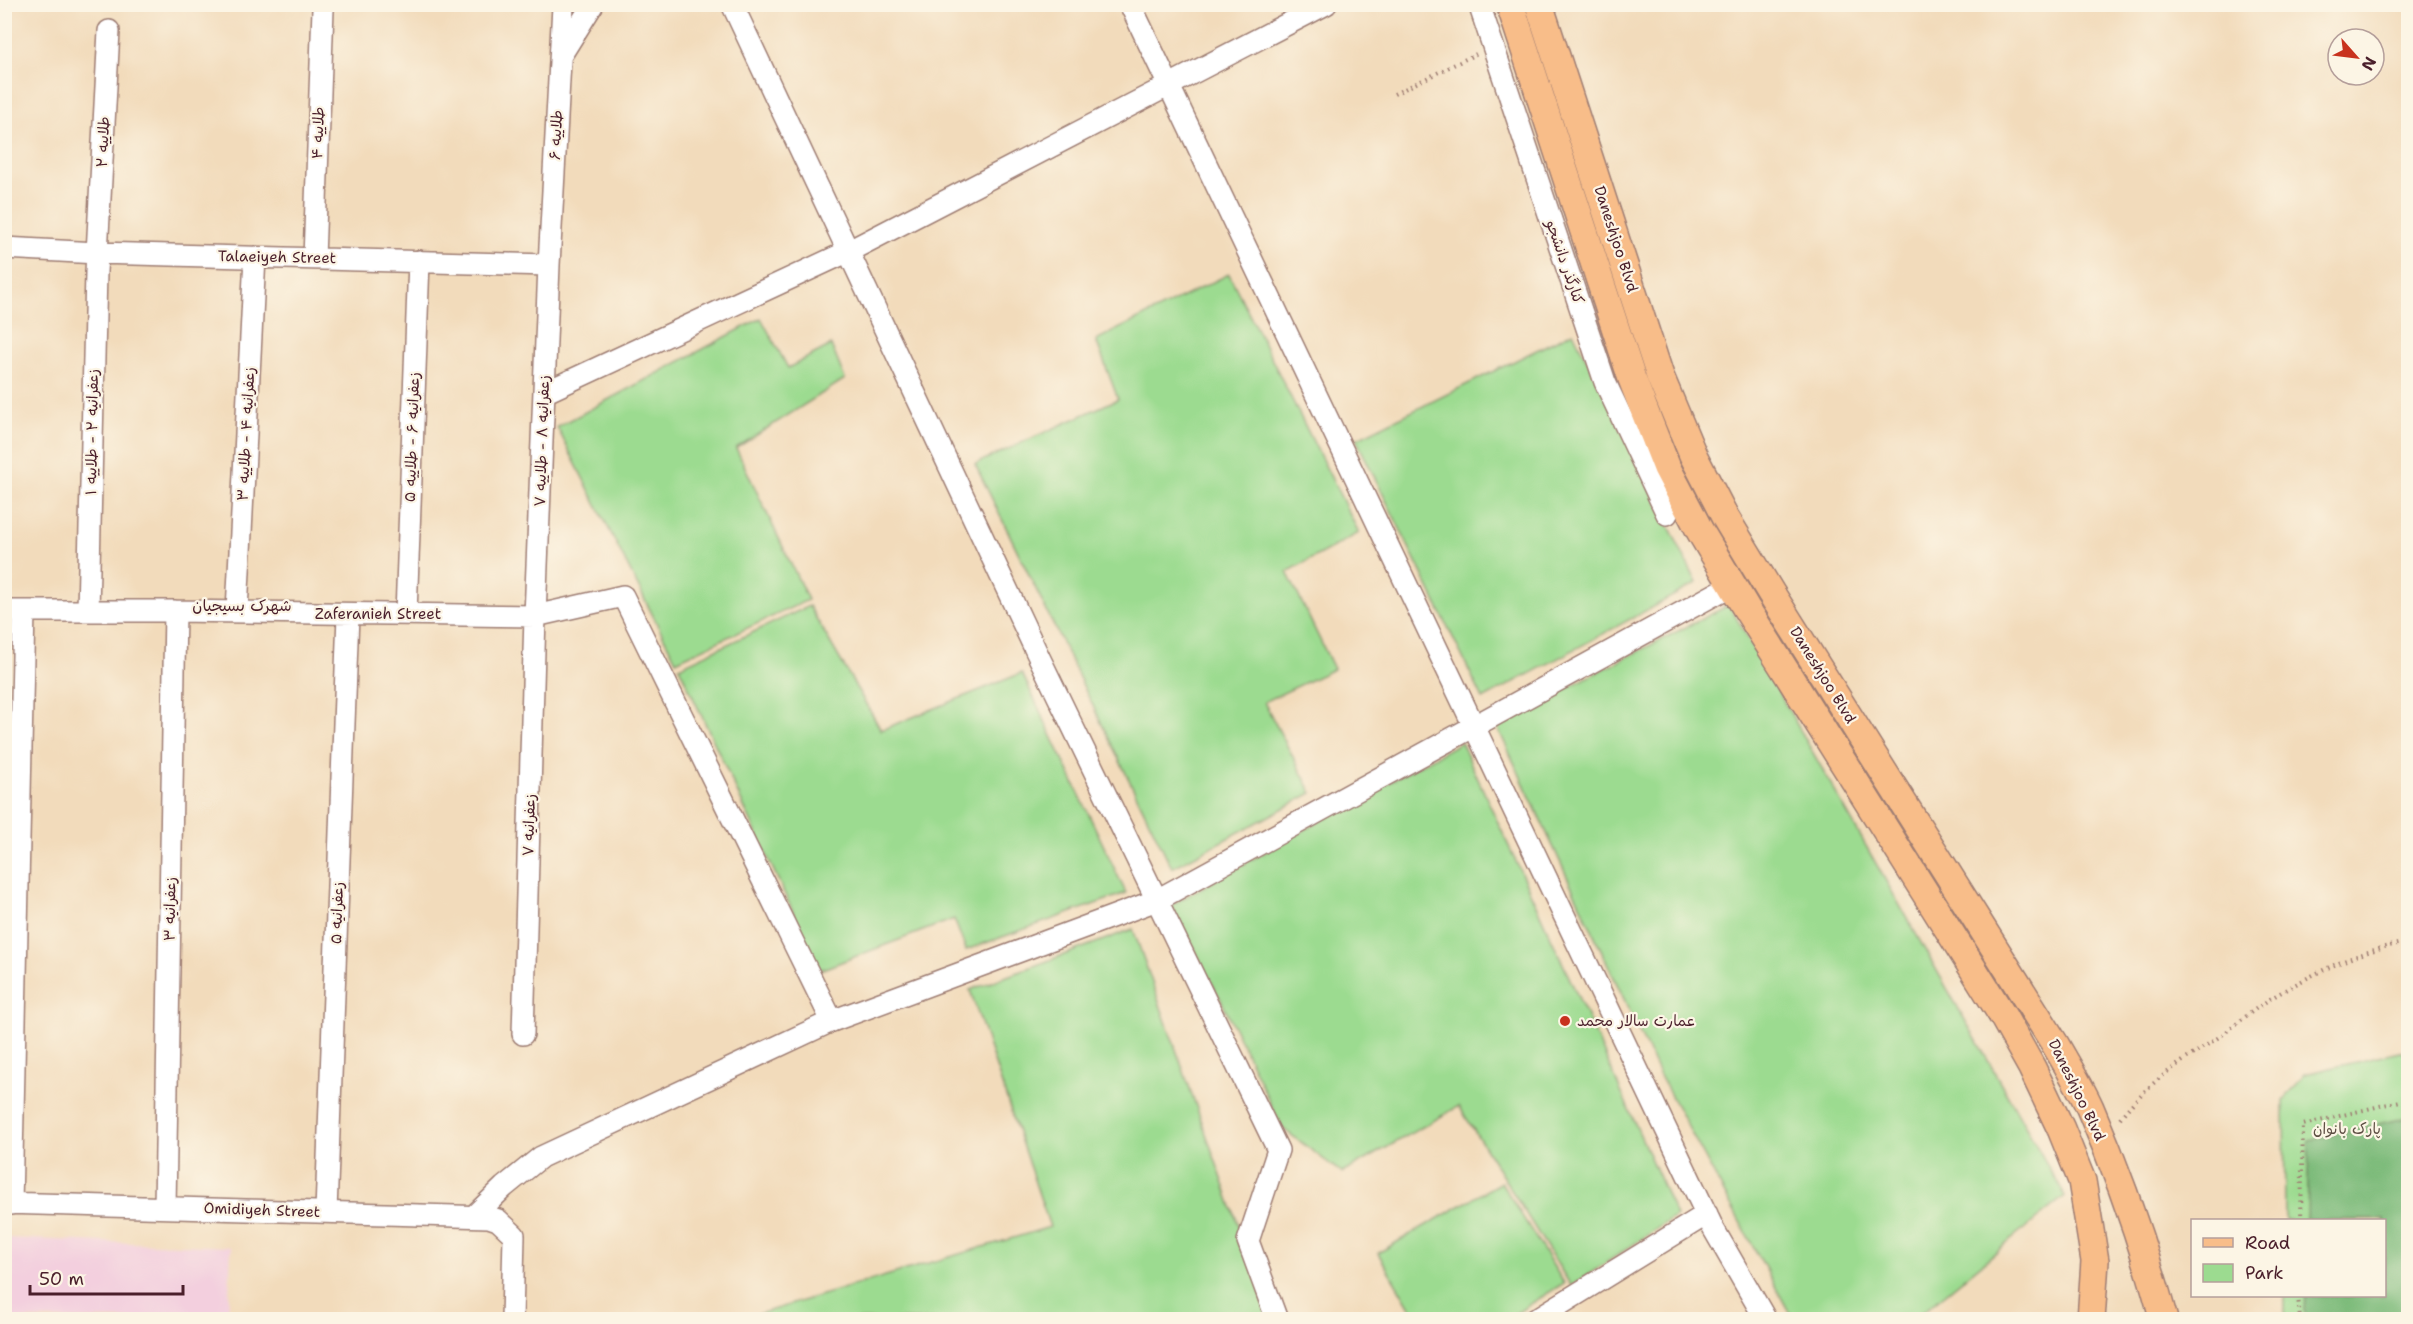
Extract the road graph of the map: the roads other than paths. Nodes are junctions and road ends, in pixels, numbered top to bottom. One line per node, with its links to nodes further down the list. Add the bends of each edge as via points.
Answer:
1 (593, 4): 11 (street)
2 (732, 4): 14 (street)
3 (1131, 4): 12 (street)
4 (1326, 4): 12 (street)
5 (1479, 4): 21 (street, کنارگذر دانشجو, via 1605,382)
6 (1510, 4): 22 (main road, Daneshjoo Blvd, via 1632,379 1667,468)
7 (1539, 4): 44 (main road, Daneshjoo Blvd, via 1660,376 1692,455 1725,518 2030,1001 2089,1106 2143,1245)
8 (563, 6): 11 (street, طلاییه ۶)
9 (323, 9): 17 (street, طلاییه ۴)
10 (109, 31): 15 (street, طلاییه ۲)
11 (560, 56): 19 (street, طلاییه ۶)
12 (1167, 85): 14 (street); 30 (street)
13 (4, 248): 15 (street, Talaeiyeh Street)
14 (849, 251): 20 (street); 31 (street)
15 (97, 253): 16 (street, Talaeiyeh Street); 24 (street, زعفرانیه ۲ - طلاییه ۱)
16 (255, 256): 17 (street, Talaeiyeh Street); 26 (street, زعفرانیه ۴ - طلاییه ۳)
17 (314, 258): 18 (street, Talaeiyeh Street)
18 (419, 261): 19 (street, Talaeiyeh Street); 27 (street, زعفرانیه ۶ - طلاییه ۵)
19 (549, 265): 20 (street, زعفرانیه ۸ - طلاییه ۷)
20 (544, 393): 29 (street, زعفرانیه ۸ - طلاییه ۷)
21 (1667, 514)
22 (1732, 585): 30 (street); 43 (main road, Daneshjoo Blvd, via 2032,1068 2082,1181 2095,1261)
23 (14, 611): 24 (street, Zaferanieh Street); 34 (street)
24 (88, 611): 25 (street, Zaferanieh Street)
25 (175, 611): 26 (street, Zaferanieh Street); 35 (street, زعفرانیه ۳)
26 (237, 611): 28 (street, Zaferanieh Street)
27 (405, 614): 28 (street, Zaferanieh Street); 29 (street, Zaferanieh Street)
28 (348, 615): 36 (street, زعفرانیه ۵)
29 (535, 616): 32 (street, Zaferanieh Street, via 623,596); 33 (street, زعفرانیه ۷)
30 (1475, 726): 31 (street); 37 (street)
31 (1157, 900): 32 (street); 40 (street, via 1278,1150 1248,1241)
32 (832, 1021): 38 (street, via 542,1157)
33 (523, 1034)
34 (8, 1204): 35 (street, Omidiyeh Street)
35 (165, 1207): 36 (street, Omidiyeh Street)
36 (326, 1212): 38 (street, Omidiyeh Street)
37 (1707, 1214): 41 (street); 42 (street)
38 (475, 1215): 39 (street, Omidiyeh Street, via 498,1220 513,1234)
39 (512, 1320)
40 (1277, 1320)
41 (1535, 1320)
42 (1766, 1320)
43 (2091, 1320)
44 (2164, 1320)

